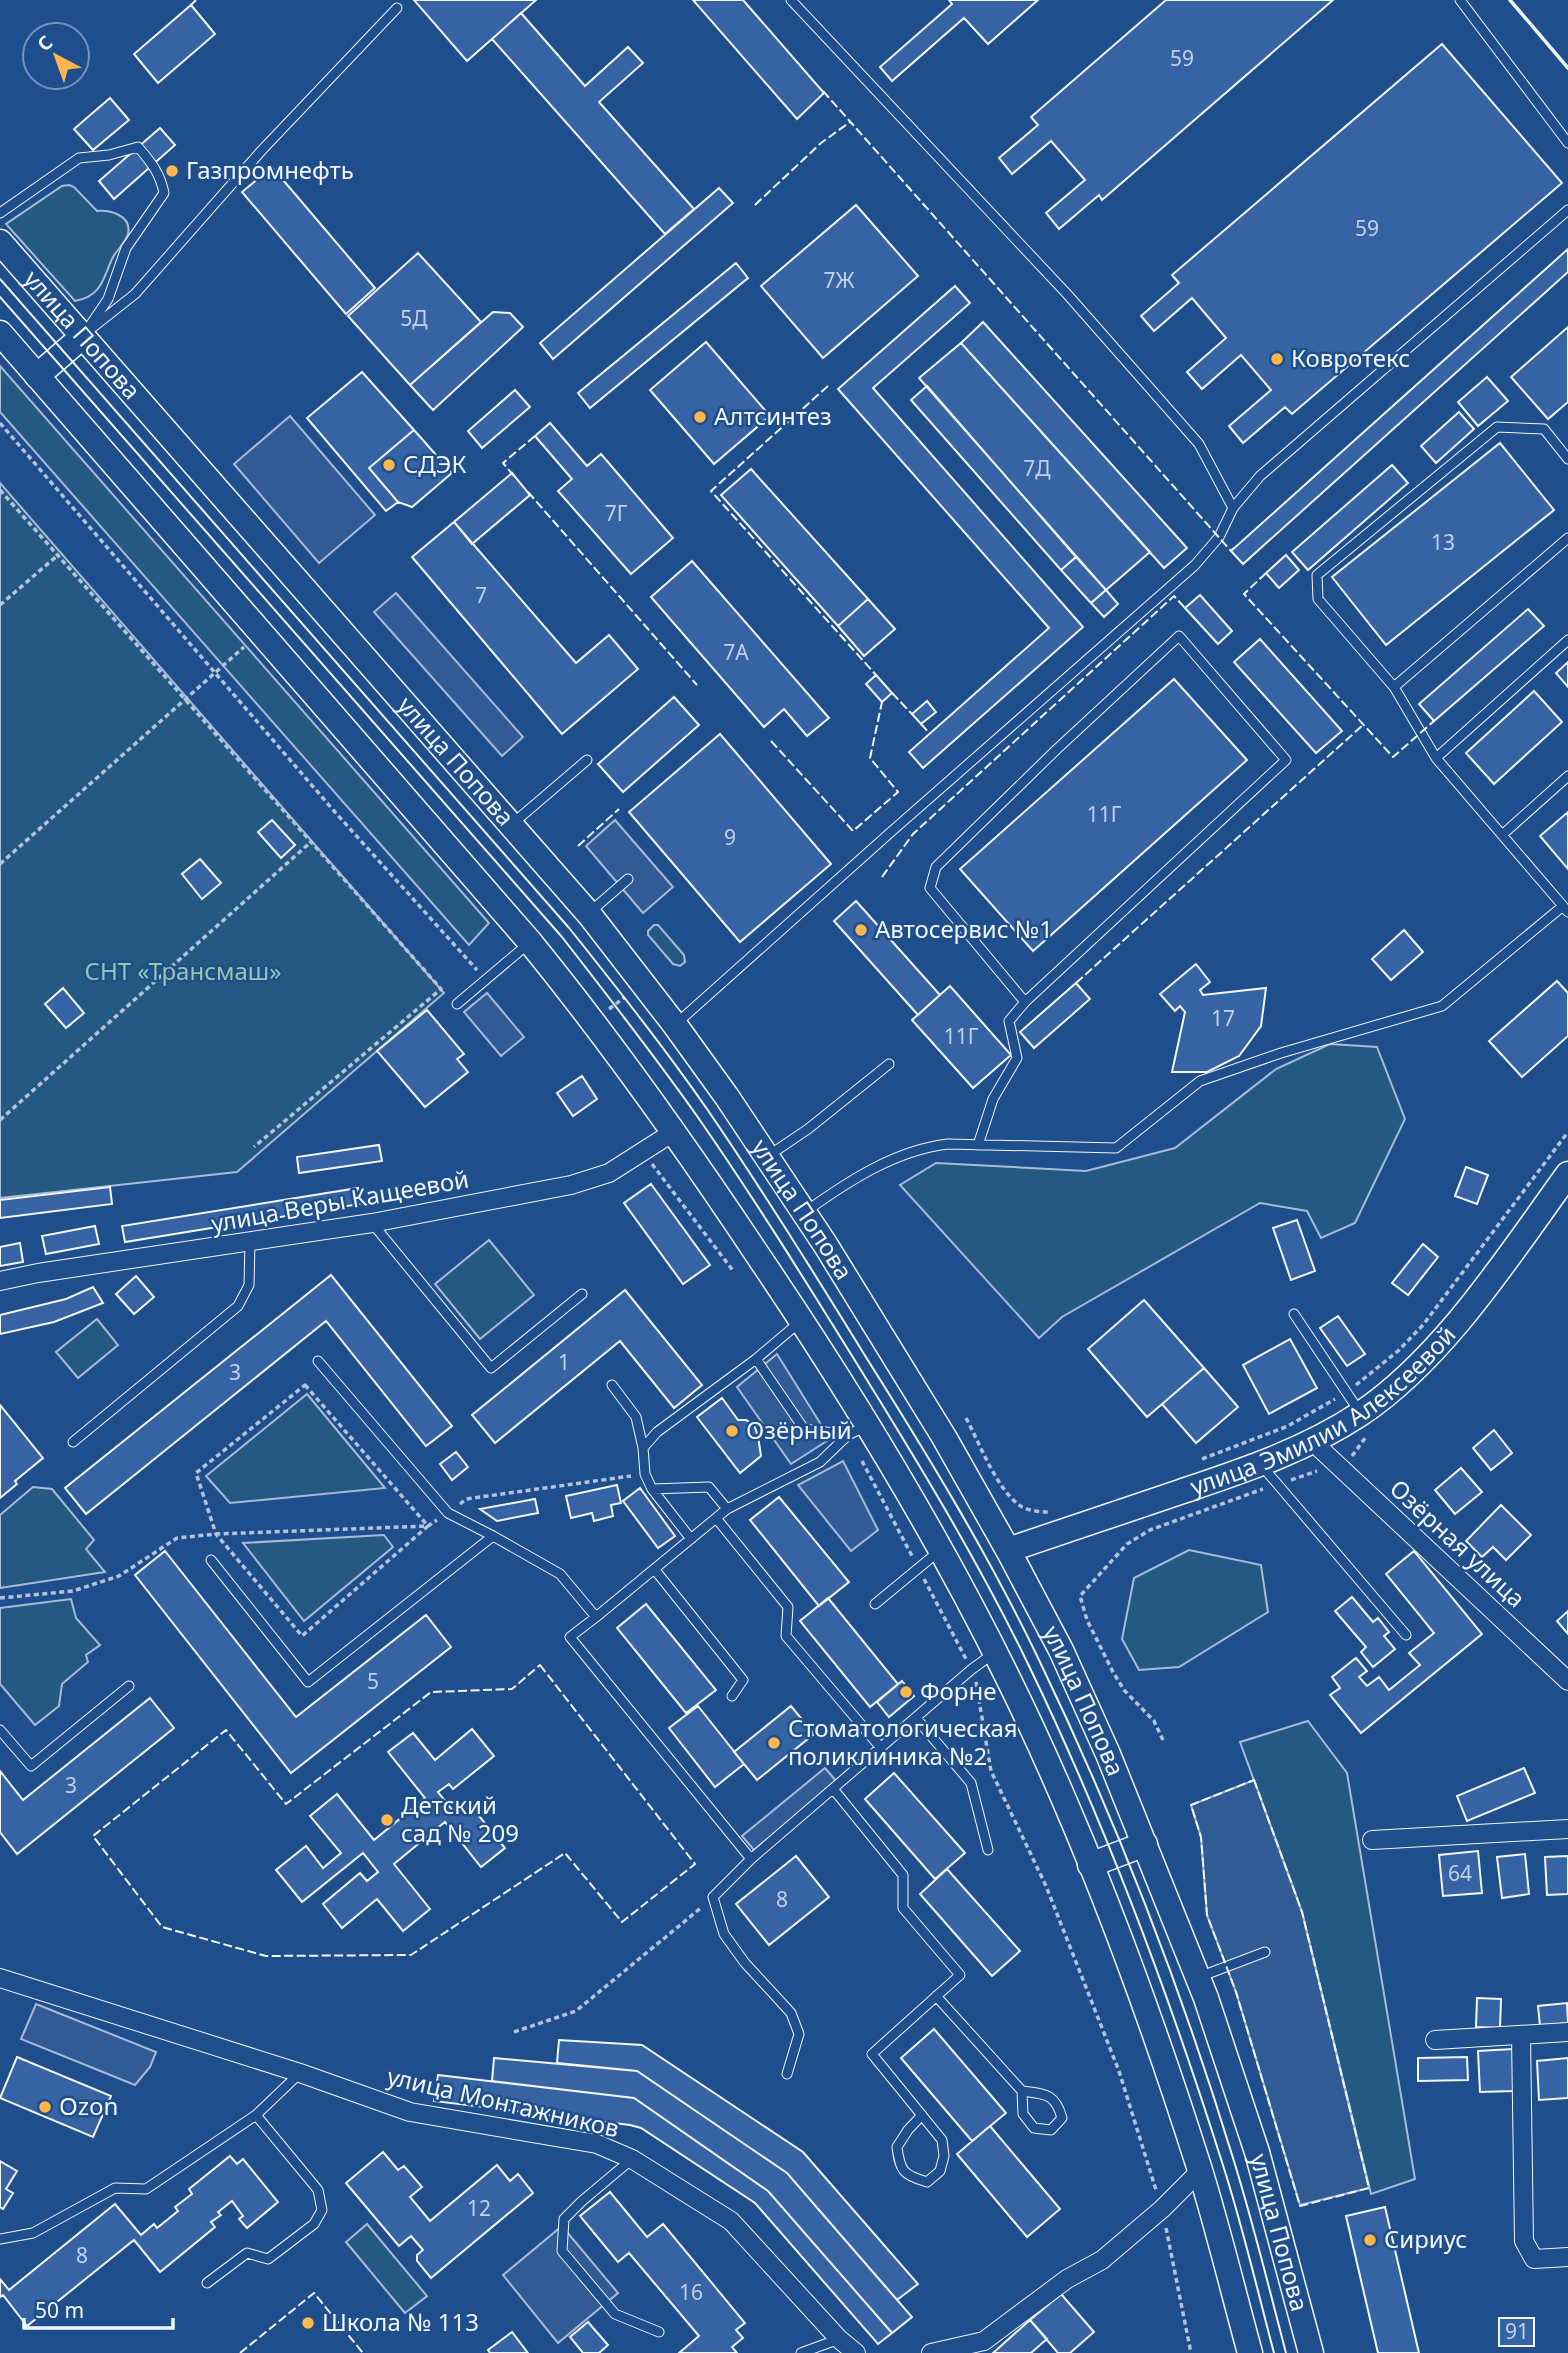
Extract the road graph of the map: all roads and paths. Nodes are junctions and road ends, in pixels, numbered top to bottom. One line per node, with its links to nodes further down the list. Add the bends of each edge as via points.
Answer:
1 (791, 0): 14 (lane, via 1067,293 1199,443)
2 (1460, 0): 4 (lane)
3 (397, 8): 9 (lane, via 262,150 135,294)
4 (1568, 143)
5 (1568, 209): 14 (lane, via 1260,476)
6 (0, 213): 9 (lane, via 79,158 138,147 153,164 164,193 126,248 108,299)
7 (0, 242): 9 (main road, улица Попова)
8 (0, 333): 10 (main road)
9 (82, 337): 10 (main road); 26 (main road, улица Попова)
10 (37, 376): 18 (main road)
11 (0, 423): 20 (path)
12 (1568, 459): 21 (lane, via 1544,429 1497,427 1317,575 1318,599)
13 (0, 490): 16 (path)
14 (1233, 508): 39 (lane, via 1219,537 1195,565)
15 (1568, 538): 21 (lane)
16 (58, 555): 17 (path); 22 (path)
17 (0, 605)
18 (260, 631): 20 (path); 33 (main road)
19 (1568, 640): 23 (lane)
20 (216, 673): 22 (path); 34 (path)
21 (1394, 687): 23 (lane)
22 (187, 700): 28 (path); 29 (path)
23 (1436, 758): 27 (lane)
24 (587, 760): 26 (lane)
25 (1568, 776): 27 (lane)
26 (511, 825): 32 (main road, улица Попова)
27 (1502, 835): 31 (lane)
28 (312, 841): 41 (path); 44 (path, via 441,989)
29 (0, 864)
30 (628, 879): 32 (lane)
31 (1565, 909): 43 (lane, via 1442,1006 1200,1081 1116,1148)
32 (589, 914): 35 (main road, улица Попова)
33 (530, 942): 34 (lane); 38 (main road)
34 (486, 979): 37 (lane)
35 (643, 982): 38 (path); 39 (main road, улица Попова)
36 (1025, 1002): 36 (lane, via 1286,760 1179,636 936,867 930,888); 43 (lane, via 1009,1021 1017,1058 993,1099)
37 (457, 1004)
38 (594, 1021): 42 (main road)
39 (675, 1025): 45 (main road, улица Попова)
40 (889, 1064): 45 (lane)
41 (0, 1120)
42 (675, 1131): 48 (street, улица Веры Кащеевой, via 609,1172 571,1185); 53 (main road)
43 (978, 1145): 47 (lane, via 925,1147 849,1181)
44 (254, 1147)
45 (767, 1157): 47 (main road, улица Попова)
46 (1568, 1174): 57 (main road, улица Эмилии Алексеевой, via 1439,1341 1392,1389)
47 (804, 1213): 75 (main road, улица Попова, via 938,1427)
48 (372, 1223): 49 (street, улица Веры Кащеевой); 51 (lane, via 491,1368)
49 (250, 1243): 50 (street, улица Веры Кащеевой); 61 (lane, via 249,1285 238,1306)
50 (0, 1281)
51 (582, 1294)
52 (1294, 1314): 57 (lane)
53 (802, 1320): 54 (lane); 59 (main road)
54 (757, 1359): 59 (lane, via 804,1429); 62 (lane, via 657,1432)
55 (318, 1361): 68 (lane)
56 (612, 1385): 62 (lane, via 636,1417)
57 (1360, 1413): 60 (main road, улица Эмилии Алексеевой)
58 (966, 1418): 67 (path, via 1010,1496 1024,1508)
59 (858, 1430): 66 (lane, via 820,1462); 74 (main road); 77 (path)
60 (1313, 1441): 63 (main road, улица Эмилии Алексеевой); 86 (street, Озёрная улица)
61 (73, 1443)
62 (643, 1448): 64 (lane)
63 (1261, 1464): 75 (main road, улица Эмилии Алексеевой); 83 (lane)
64 (645, 1474): 65 (lane); 68 (path, via 466,1499)
65 (652, 1489): 66 (lane, via 709,1487); 73 (lane)
66 (727, 1509): 69 (lane)
67 (1041, 1511)
68 (448, 1513): 70 (path); 72 (lane)
69 (716, 1518): 73 (lane); 92 (lane, via 788,1607 786,1636)
70 (428, 1525): 71 (path); 71 (path, via 302,1636); 71 (path, via 305,1385 196,1473)
71 (216, 1534): 79 (path, via 177,1538 119,1576 73,1591)
72 (493, 1536): 76 (lane, via 308,1682); 81 (lane, via 560,1574)
73 (691, 1539): 78 (lane)
74 (940, 1550): 77 (lane); 84 (main road)
75 (1008, 1550): 96 (main road, улица Попова, via 1061,1650)
76 (211, 1560)
77 (918, 1568): 80 (lane); 85 (path)
78 (655, 1570): 81 (lane); 88 (lane, via 743,1680)
79 (0, 1598)
80 (875, 1604)
81 (596, 1617): 98 (lane, via 570,1637)
82 (1093, 1634): 91 (path, via 1124,1690 1154,1721)
83 (1406, 1635)
84 (995, 1652): 85 (lane); 99 (main road)
85 (972, 1669): 89 (lane); 116 (path, via 991,1771 1046,1886 1119,2071)
86 (1568, 1681)
87 (129, 1686): 90 (lane, via 31,1766)
88 (732, 1696)
89 (916, 1718): 92 (lane); 97 (lane, via 971,1783)
90 (0, 1730)
91 (1163, 1740)
92 (881, 1748): 93 (lane)
93 (834, 1790): 98 (lane); 104 (lane, via 903,1875 903,1908 960,1975)
94 (1568, 1829): 95 (street)
95 (1372, 1840)
96 (1145, 1844): 99 (main road); 103 (main road, улица Попова)
97 (988, 1850)
98 (751, 1859): 100 (lane)
99 (1090, 1865): 115 (main road, via 1149,2017)
100 (713, 1897): 105 (path, via 576,2011); 110 (lane, via 724,1934 791,2013 799,2034)
101 (1265, 1952): 103 (lane)
102 (0, 1978): 109 (street, улица Монтажников)
103 (1198, 1978): 127 (main road, улица Попова, via 1257,2152)
104 (936, 1996): 111 (lane); 113 (lane, via 872,2054)
105 (514, 2032)
106 (1568, 2032): 107 (street)
107 (1521, 2035): 108 (street); 118 (street, via 1524,2241 1534,2259)
108 (1435, 2040)
109 (300, 2073): 112 (lane); 114 (street, улица Монтажников, via 410,2112 597,2144)
110 (786, 2074)
111 (1022, 2091): 111 (lane, via 1023,2114 1034,2128 1051,2130 1062,2118 1058,2103 1046,2094)
112 (256, 2115): 117 (lane, via 146,2189 115,2188 33,2233); 119 (lane, via 318,2190 322,2210 314,2224 268,2259 247,2253)
113 (922, 2115): 113 (lane, via 942,2140 944,2156 940,2171 927,2182 909,2177 899,2165 897,2147)
114 (632, 2159): 120 (lane, via 564,2219 562,2251 615,2314); 121 (street, улица Монтажников, via 731,2221)
115 (1200, 2171): 116 (street); 126 (main road)
116 (1162, 2208): 124 (street, via 1102,2260 1067,2279 984,2341); 125 (path)
117 (0, 2239)
118 (1568, 2256)
119 (207, 2283)
120 (659, 2332)
121 (839, 2339): 122 (lane); 123 (street, улица Монтажников)
122 (801, 2353)
123 (856, 2353)
124 (931, 2353)
125 (1191, 2353)
126 (1250, 2353)
127 (1311, 2353)

